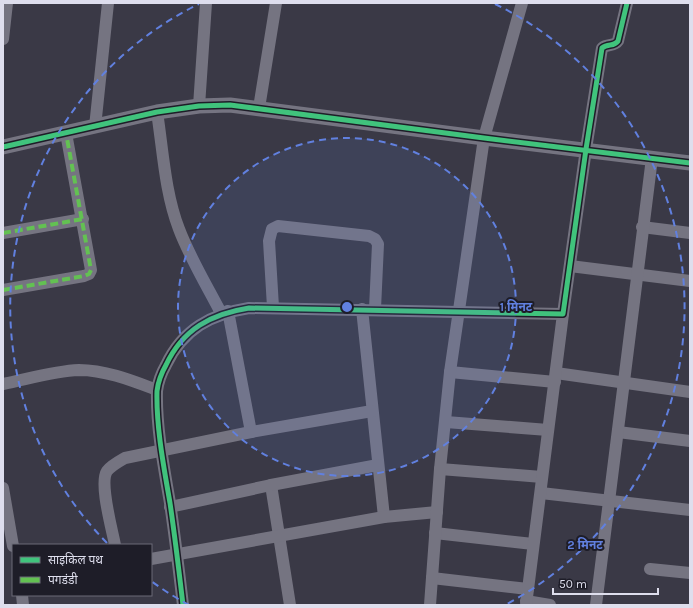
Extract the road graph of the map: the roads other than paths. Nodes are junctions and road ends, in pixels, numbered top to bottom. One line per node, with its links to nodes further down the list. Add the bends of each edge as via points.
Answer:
1 (7, 3): 7 (street)
2 (108, 3): 11 (street)
3 (206, 3): 8 (street)
4 (276, 3): 9 (street)
5 (522, 3): 13 (street)
6 (627, 3): 15 (street, via 618,41 614,45 602,48)
7 (3, 39)
8 (199, 106): 9 (street, via 230,105); 10 (street)
9 (259, 108): 13 (street)
10 (157, 112): 11 (street); 29 (street, via 178,228)
11 (95, 127): 12 (street)
12 (66, 133): 14 (street); 18 (street)
13 (484, 138): 15 (street); 30 (street)
14 (3, 147)
15 (586, 149): 16 (street); 22 (street)
16 (652, 158): 17 (street); 19 (street)
17 (690, 163)
18 (83, 219): 20 (street); 25 (street, via 91,270 89,274)
19 (642, 227): 21 (street); 23 (street)
20 (3, 233)
21 (690, 233)
22 (570, 266): 23 (street); 31 (street)
23 (636, 274): 24 (street); 34 (street)
24 (690, 281)
25 (3, 290)
26 (273, 307): 27 (street); 28 (street, via 269,240 272,229 278,226 369,236 375,239 378,244); 29 (street)
27 (362, 309): 28 (street); 38 (street)
28 (375, 309): 30 (street)
29 (225, 312): 36 (street, via 186,335 173,350); 41 (street)
30 (459, 312): 31 (street); 32 (street)
31 (563, 314): 33 (street)
32 (450, 372): 33 (street); 39 (street)
33 (555, 378): 34 (street); 40 (street)
34 (623, 383): 37 (street); 42 (street)
35 (3, 384): 36 (street, via 80,370 100,372)
36 (157, 390): 44 (street)
37 (690, 392)
38 (372, 411): 41 (street); 45 (street)
39 (446, 422): 40 (street); 46 (street)
40 (548, 430): 47 (street)
41 (251, 432): 44 (street)
42 (618, 432): 43 (street); 51 (street)
43 (690, 441)
44 (161, 452): 52 (street); 59 (street, via 125,458 106,472 104,483)
45 (378, 465): 48 (street); 55 (street)
46 (440, 469): 47 (street); 54 (street)
47 (542, 477): 50 (street)
48 (270, 485): 52 (street); 57 (street)
49 (3, 488): 58 (street)
50 (540, 493): 51 (street); 60 (street)
51 (609, 501): 53 (street); 71 (street)
52 (170, 507): 61 (street)
53 (690, 510)
54 (436, 512): 55 (street); 56 (street)
55 (384, 517): 57 (street)
56 (435, 533): 60 (street); 65 (street)
57 (279, 537): 61 (street); 68 (street)
58 (13, 544)
59 (115, 544)
60 (533, 544): 66 (street)
61 (176, 554): 62 (street); 67 (street)
62 (152, 559)
63 (650, 569): 64 (street)
64 (690, 573)
65 (432, 578): 66 (street); 69 (street)
66 (527, 599): 70 (street)
67 (184, 605)
68 (290, 605)
69 (430, 605)
70 (550, 605)
71 (596, 605)

